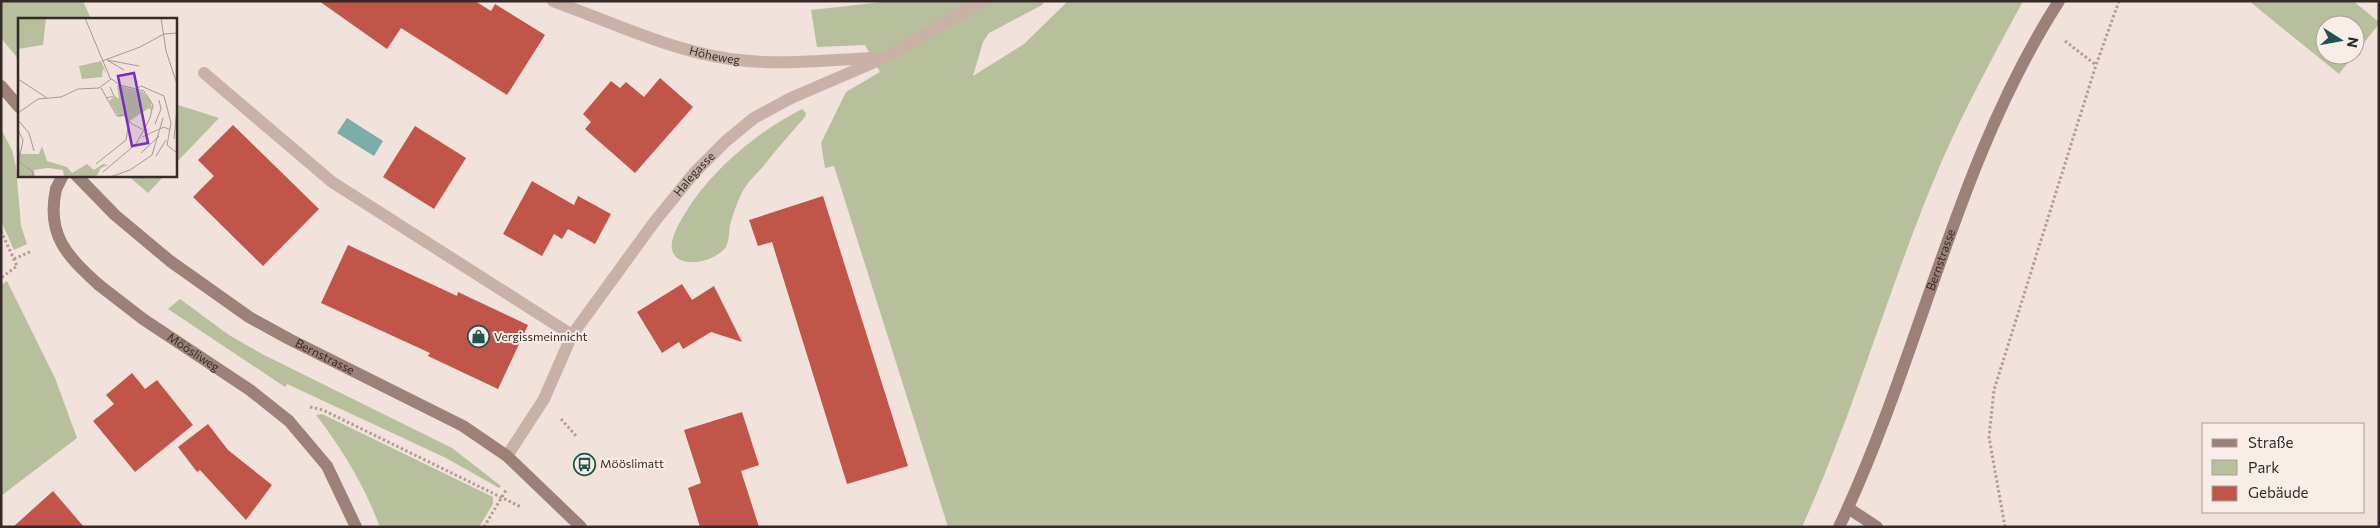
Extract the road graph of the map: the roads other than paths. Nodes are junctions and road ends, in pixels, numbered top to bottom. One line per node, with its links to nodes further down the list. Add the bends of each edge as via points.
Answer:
1 (553, 1): 4 (street, Höheweg, via 684,49 731,59 773,62)
2 (983, 1): 4 (street, Halegasse)
3 (2059, 1): 12 (main road, Bernstrasse, via 2016,73 1990,132 1887,412)
4 (884, 58): 10 (street, Halegasse, via 791,98 754,118 726,141 694,173 655,221)
5 (204, 73): 10 (street, via 332,182)
6 (1, 86): 7 (main road)
7 (18, 106)
8 (62, 176): 13 (main road, Möösliweg, bridge, via 56,189 53,209 55,230 74,262 144,319 289,420 327,466)
9 (77, 176): 11 (main road, Bernstrasse, via 115,215 170,261 249,317 463,426)
10 (572, 335): 11 (street, Halegasse, via 544,399)
11 (507, 456): 14 (main road, Bernstrasse)
12 (1848, 508): 15 (main road, Bernstrasse); 16 (main road)
13 (356, 527)
14 (581, 527)
15 (1839, 527)
16 (1877, 527)

